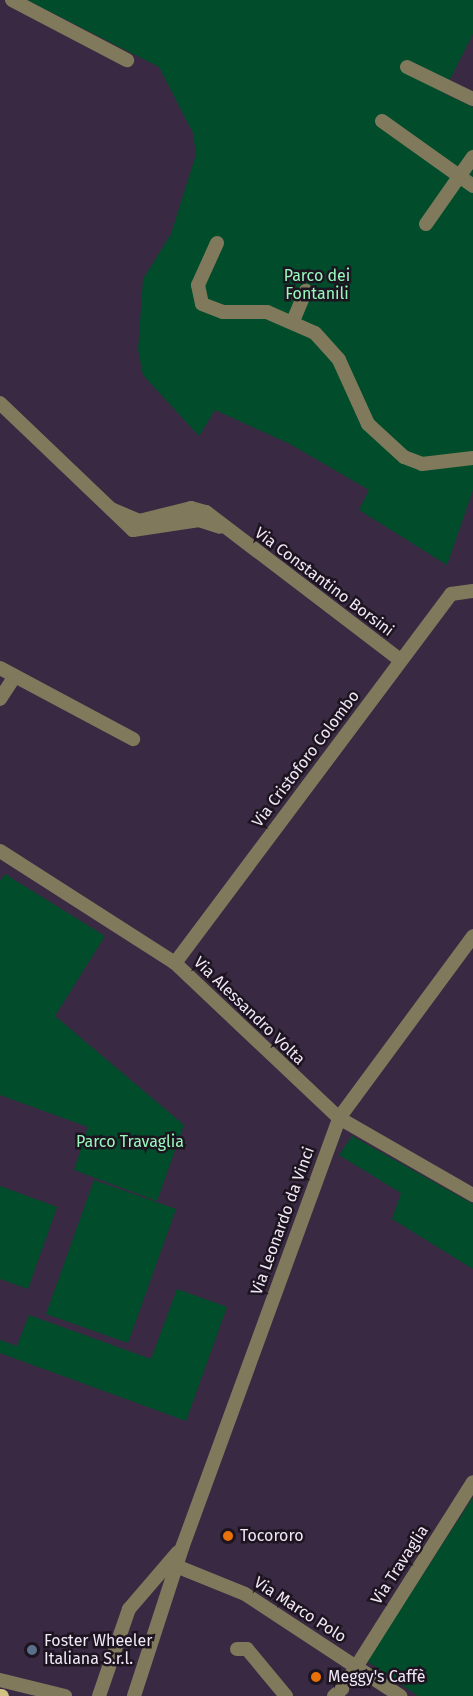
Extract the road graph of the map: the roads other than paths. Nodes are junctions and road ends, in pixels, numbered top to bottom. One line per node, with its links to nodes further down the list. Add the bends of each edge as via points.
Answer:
1 (12, 0): 2 (street)
2 (128, 60)
3 (407, 67): 4 (street)
4 (473, 99)
5 (382, 121): 7 (street)
6 (473, 157): 7 (street)
7 (459, 176): 8 (street); 9 (street)
8 (473, 186)
9 (426, 224)
10 (217, 243): 12 (street, via 198,285 202,304 211,311 267,312)
11 (306, 291): 12 (street)
12 (293, 321): 14 (street, via 315,333 339,360 368,424 388,446 422,464)
13 (3, 413): 16 (street, Via Constantino Borsini, via 111,509 139,521 199,509)
14 (473, 458)
15 (473, 591): 16 (street, Via Cristoforo Colombo, via 451,594)
16 (400, 660): 23 (street, Via Cristoforo Colombo)
17 (0, 668): 18 (street)
18 (15, 676): 19 (street); 20 (street)
19 (0, 699)
20 (132, 739)
21 (0, 850): 23 (street, Via Alessandro Volta)
22 (473, 936): 24 (street, Via Leonardo da Vinci)
23 (175, 963): 24 (street, Via Alessandro Volta)
24 (339, 1118): 25 (street, Via Alessandro Volta); 27 (street, Via Leonardo da Vinci)
25 (473, 1195)
26 (473, 1482): 30 (street, Via Travaglia)
27 (182, 1548): 28 (street, Via Leonardo da Vinci); 33 (street, Via Leonardo da Vinci, via 129,1609)
28 (176, 1566): 30 (street, Via Marco Polo, via 245,1594); 34 (street, Via Leonardo da Vinci)
29 (237, 1649): 35 (street, via 247,1649)
30 (353, 1671): 36 (street, Via Marco Polo)
31 (0, 1680): 32 (street)
32 (65, 1696)
33 (99, 1696)
34 (134, 1696)
35 (286, 1696)
36 (400, 1696)

